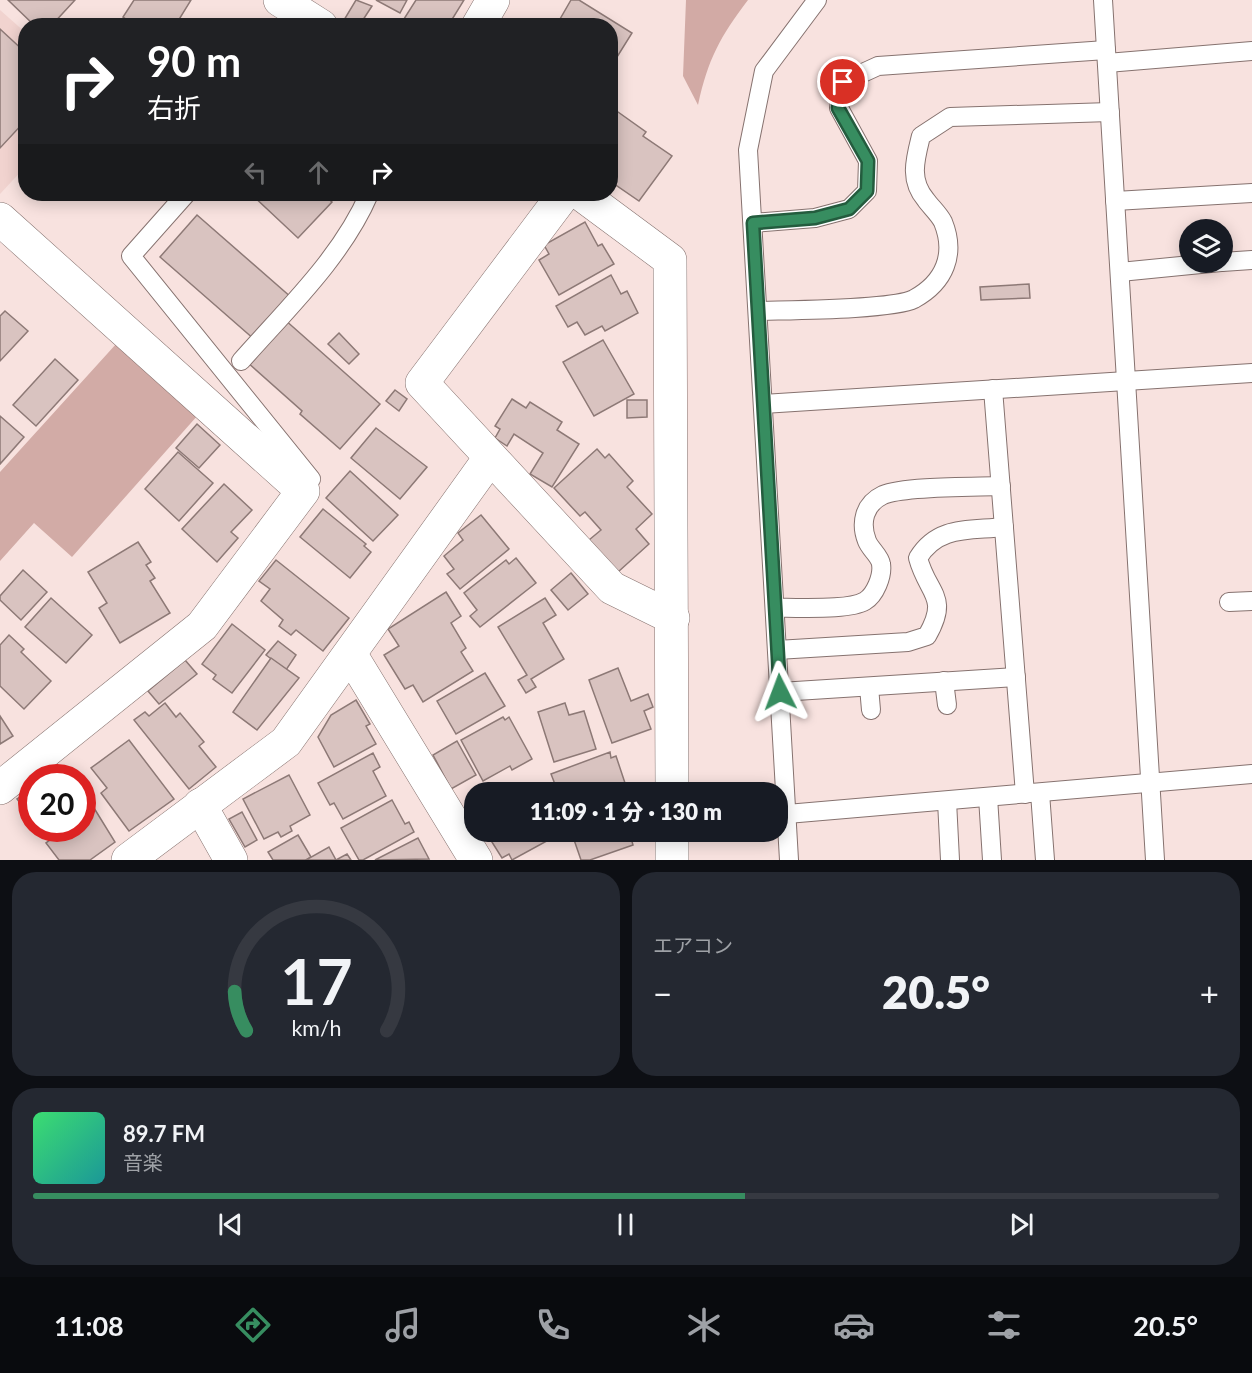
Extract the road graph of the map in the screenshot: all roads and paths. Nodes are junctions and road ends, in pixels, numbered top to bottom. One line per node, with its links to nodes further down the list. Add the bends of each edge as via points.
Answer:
1 (280, 0): 5 (street)
2 (494, 0): 6 (street)
3 (817, 0): 17 (lane, via 764,71 748,150)
4 (1103, 0): 8 (lane)
5 (308, 18)
6 (483, 18)
7 (1252, 51): 8 (lane)
8 (1106, 56): 9 (lane); 17 (lane, via 878,66 843,82 838,108 868,161 867,191 849,209 815,218)
9 (1110, 112): 15 (lane); 22 (lane, via 950,117 921,136 914,165 916,188 942,220 951,251 939,279 913,299 893,303)
10 (1252, 193): 15 (lane)
11 (180, 201): 30 (lane, via 131,256 311,479)
12 (366, 201): 23 (lane, via 357,220 318,272)
13 (559, 201): 28 (street, via 422,382)
14 (591, 201): 35 (street, via 670,260)
15 (1115, 201): 21 (lane)
16 (0, 219): 30 (street, via 207,397)
17 (753, 223): 22 (lane)
18 (1252, 260): 19 (lane)
19 (1233, 261)
20 (1179, 266): 21 (lane)
21 (1120, 272): 25 (lane)
22 (758, 311): 27 (lane)
23 (241, 361)
24 (1252, 373): 25 (lane)
25 (1126, 381): 26 (lane); 47 (lane)
26 (993, 389): 27 (lane); 29 (lane)
27 (763, 404): 34 (lane)
28 (490, 458): 35 (street, via 612,588); 37 (street)
29 (1001, 486): 31 (lane); 34 (lane, via 882,496 867,509 862,521 867,542 881,564 879,584 866,600 839,607)
30 (303, 491): 48 (street, via 202,626)
31 (1004, 527): 36 (lane, via 950,531 927,543 918,558 923,576 938,598 938,618 927,636 908,642); 38 (lane)
32 (1252, 601): 33 (lane)
33 (1229, 602)
34 (775, 608): 36 (lane)
35 (673, 618): 45 (street)
36 (777, 650): 41 (lane)
37 (351, 655): 52 (street, via 286,742); 58 (street)
38 (1016, 676): 39 (lane); 49 (lane)
39 (944, 681): 40 (lane); 42 (lane)
40 (869, 687): 41 (lane); 43 (lane)
41 (780, 692): 46 (lane)
42 (946, 705)
43 (871, 710)
44 (1252, 774): 47 (lane)
45 (672, 782)
46 (785, 782)
47 (1150, 783): 49 (lane); 64 (lane)
48 (0, 788)
49 (1032, 793): 50 (lane); 63 (lane)
50 (988, 797): 51 (lane); 62 (lane)
51 (947, 801): 53 (lane); 61 (lane)
52 (200, 805): 56 (street); 57 (street)
53 (788, 814)
54 (788, 837): 60 (lane)
55 (672, 842): 59 (street)
56 (128, 860)
57 (231, 860)
58 (477, 860)
59 (672, 860)
60 (789, 860)
61 (950, 860)
62 (992, 860)
63 (1045, 860)
64 (1155, 860)

